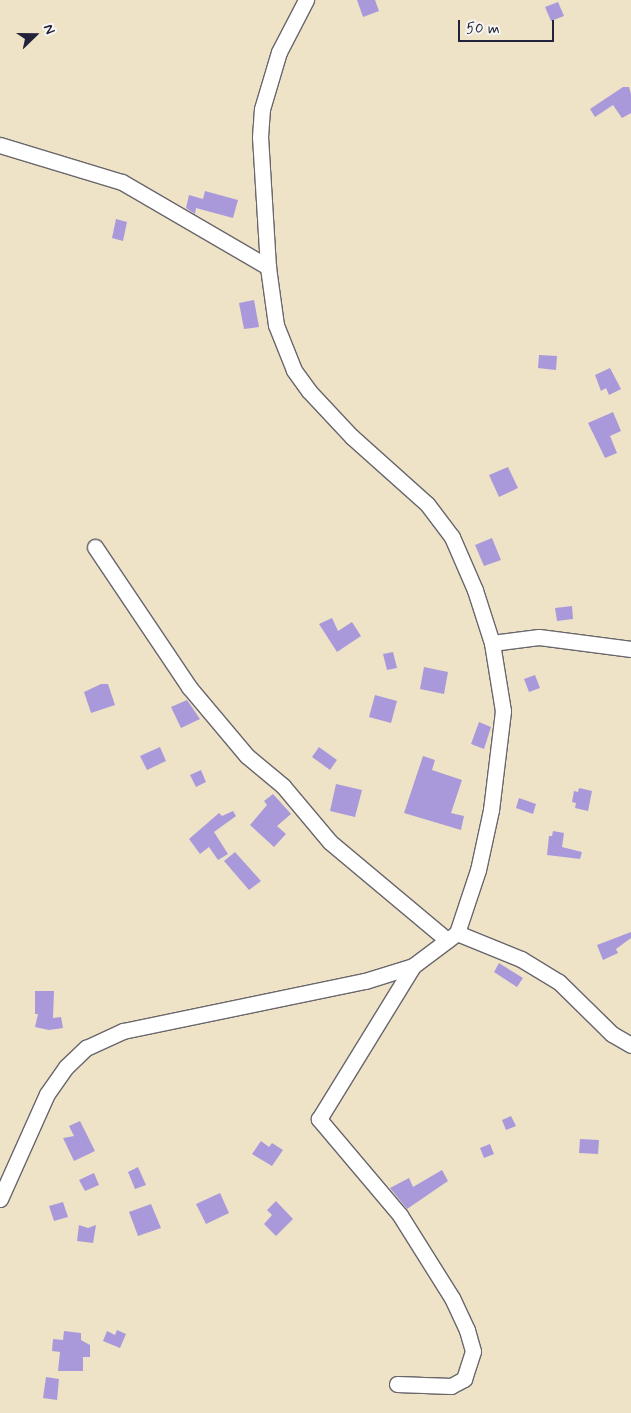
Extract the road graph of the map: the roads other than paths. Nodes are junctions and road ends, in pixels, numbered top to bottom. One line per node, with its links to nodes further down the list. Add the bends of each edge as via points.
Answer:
1 (306, 0): 3 (street, via 279,52 262,109 260,137)
2 (0, 145): 3 (street, via 122,182)
3 (268, 267): 5 (street, via 276,325 294,370 352,437 427,504 452,537 475,590)
4 (96, 547): 7 (street, via 189,687 247,756 283,786 330,842)
5 (492, 643): 6 (street, via 539,637); 7 (street, via 503,711 498,768 478,870)
6 (631, 649)
7 (452, 936): 8 (street); 9 (street, via 521,959 559,982 612,1034)
8 (413, 966): 10 (street, via 365,981 186,1016 100,1039 66,1067 47,1094); 11 (street, via 319,1119 400,1215 452,1298 467,1330 473,1351 464,1379 451,1386)
9 (631, 1045)
10 (0, 1199)
11 (397, 1384)

